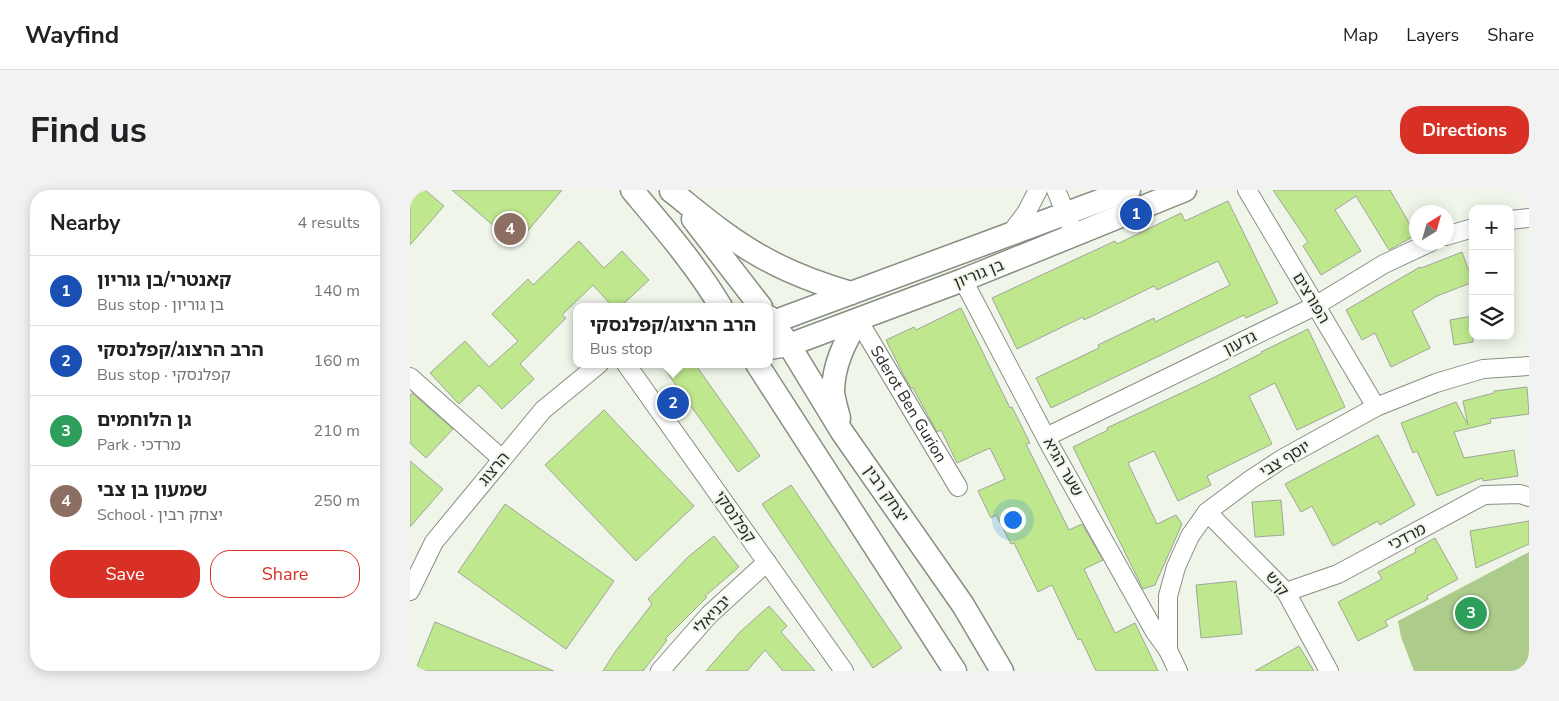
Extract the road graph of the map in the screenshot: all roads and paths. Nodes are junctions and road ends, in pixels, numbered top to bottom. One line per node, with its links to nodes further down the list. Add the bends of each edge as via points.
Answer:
1 (632, 190): 18 (main road)
2 (1038, 190): 12 (street)
3 (1056, 190): 8 (street)
4 (1129, 190): 8 (main road, בן גוריון)
5 (1185, 190): 13 (main road, בן גוריון)
6 (1247, 190): 20 (street, הפורצים)
7 (670, 191): 17 (main road, via 761,257 814,282); 19 (main road, יצחק רבין)
8 (1066, 212): 12 (main road, בן גוריון); 13 (street)
9 (1529, 218): 10 (street)
10 (1514, 220)
11 (1469, 229): 14 (street)
12 (1011, 233): 17 (main road, בן גוריון)
13 (1074, 234): 16 (main road, בן גוריון)
14 (1454, 234)
15 (1414, 250): 20 (street, גדעון, via 1384,264)
16 (963, 280): 22 (main road, בן גוריון); 32 (street, שער הגיא)
17 (851, 293): 21 (main road, בן גוריון)
18 (719, 303)
19 (756, 303)
20 (1316, 306): 30 (street, הפורצים); 32 (street, גדעון)
21 (773, 316)
22 (858, 320): 24 (main road, בן גוריון); 31 (main road, via 844,344 834,373 833,393); 34 (street, Sderot Ben Gurion)
23 (773, 331): 24 (main road, יצחק רבין)
24 (779, 347): 31 (main road, יצחק רבין)
25 (1529, 366): 30 (street, יוסף צבי, via 1483,369 1436,383)
26 (594, 368): 33 (street, הרצוג, via 543,410)
27 (629, 368): 37 (street, קפלנסקי)
28 (760, 368): 43 (main road)
29 (410, 377): 33 (street)
30 (1376, 407): 36 (street, יוסף צבי, via 1282,459)
31 (842, 432): 44 (main road, יצחק רבין, via 963,605)
32 (1046, 438): 40 (street, שער הגיא)
33 (502, 459): 38 (street, הרצוג, via 434,542)
34 (958, 486)
35 (1529, 497): 39 (street, מרדכי, via 1520,494 1484,495 1338,574)
36 (1206, 512): 39 (street, קיש); 40 (street, יוסף צבי, via 1190,536 1168,596)
37 (767, 562): 41 (street, יבניאלי, via 709,615); 42 (street, קפלנסקי)
38 (410, 591)
39 (1286, 592): 46 (street, קיש)
40 (1168, 650): 45 (street, יוסף צבי)
41 (660, 671)
42 (844, 671)
43 (955, 671)
44 (1002, 671)
45 (1178, 671)
46 (1329, 671)

